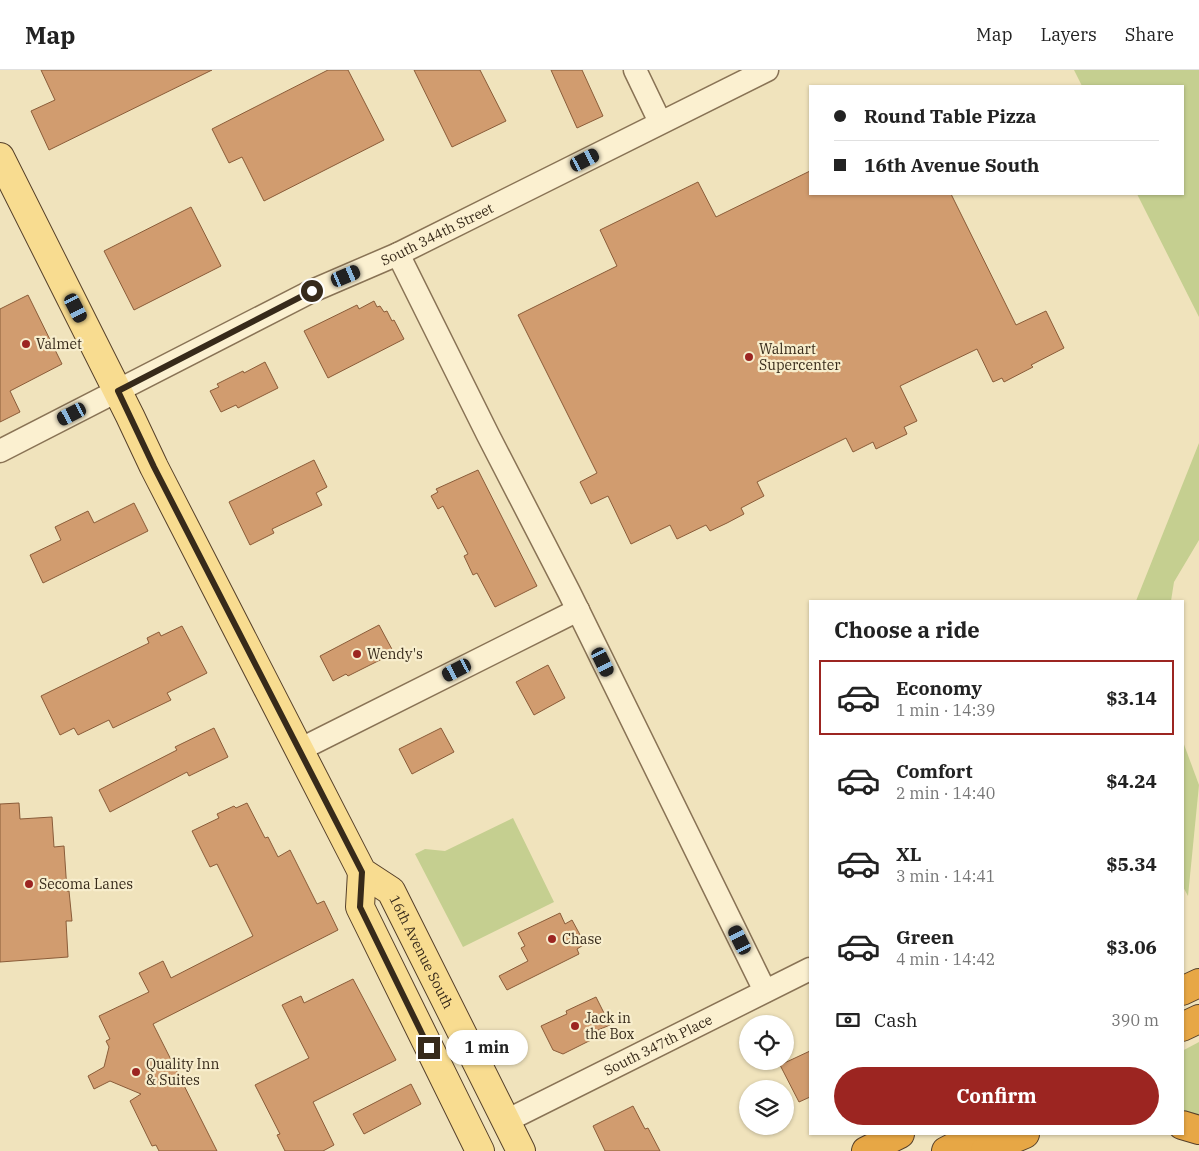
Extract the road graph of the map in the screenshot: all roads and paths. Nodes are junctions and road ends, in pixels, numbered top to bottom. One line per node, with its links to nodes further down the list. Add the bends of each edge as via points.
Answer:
1 (635, 70): 3 (street)
2 (766, 70): 3 (street, South 344th Street)
3 (660, 122): 5 (street, South 344th Street)
4 (0, 157): 6 (main road, 16th Avenue South)
5 (398, 254): 6 (street, South 344th Street, via 312,291); 8 (street)
6 (118, 391): 7 (street, South 344th Street); 9 (main road, 16th Avenue South, via 158,476)
7 (0, 451)
8 (578, 610): 9 (street); 14 (street)
9 (299, 750): 10 (main road, 16th Avenue South)
10 (362, 872): 17 (main road, 16th Avenue South, via 390,891); 23 (main road, via 360,907)
11 (809, 969): 14 (street, South 347th Place)
12 (1199, 983): 13 (highway)
13 (1184, 990)
14 (765, 991): 17 (street, South 347th Place)
15 (1199, 1019): 16 (highway)
16 (1184, 1026)
17 (506, 1121): 24 (main road, 16th Avenue South)
18 (1184, 1126): 19 (highway)
19 (1199, 1130)
20 (898, 1135): 25 (highway)
21 (977, 1135): 26 (highway)
22 (1024, 1135): 27 (highway)
23 (480, 1151)
24 (521, 1151)
25 (866, 1151)
26 (946, 1151)
27 (985, 1151)

